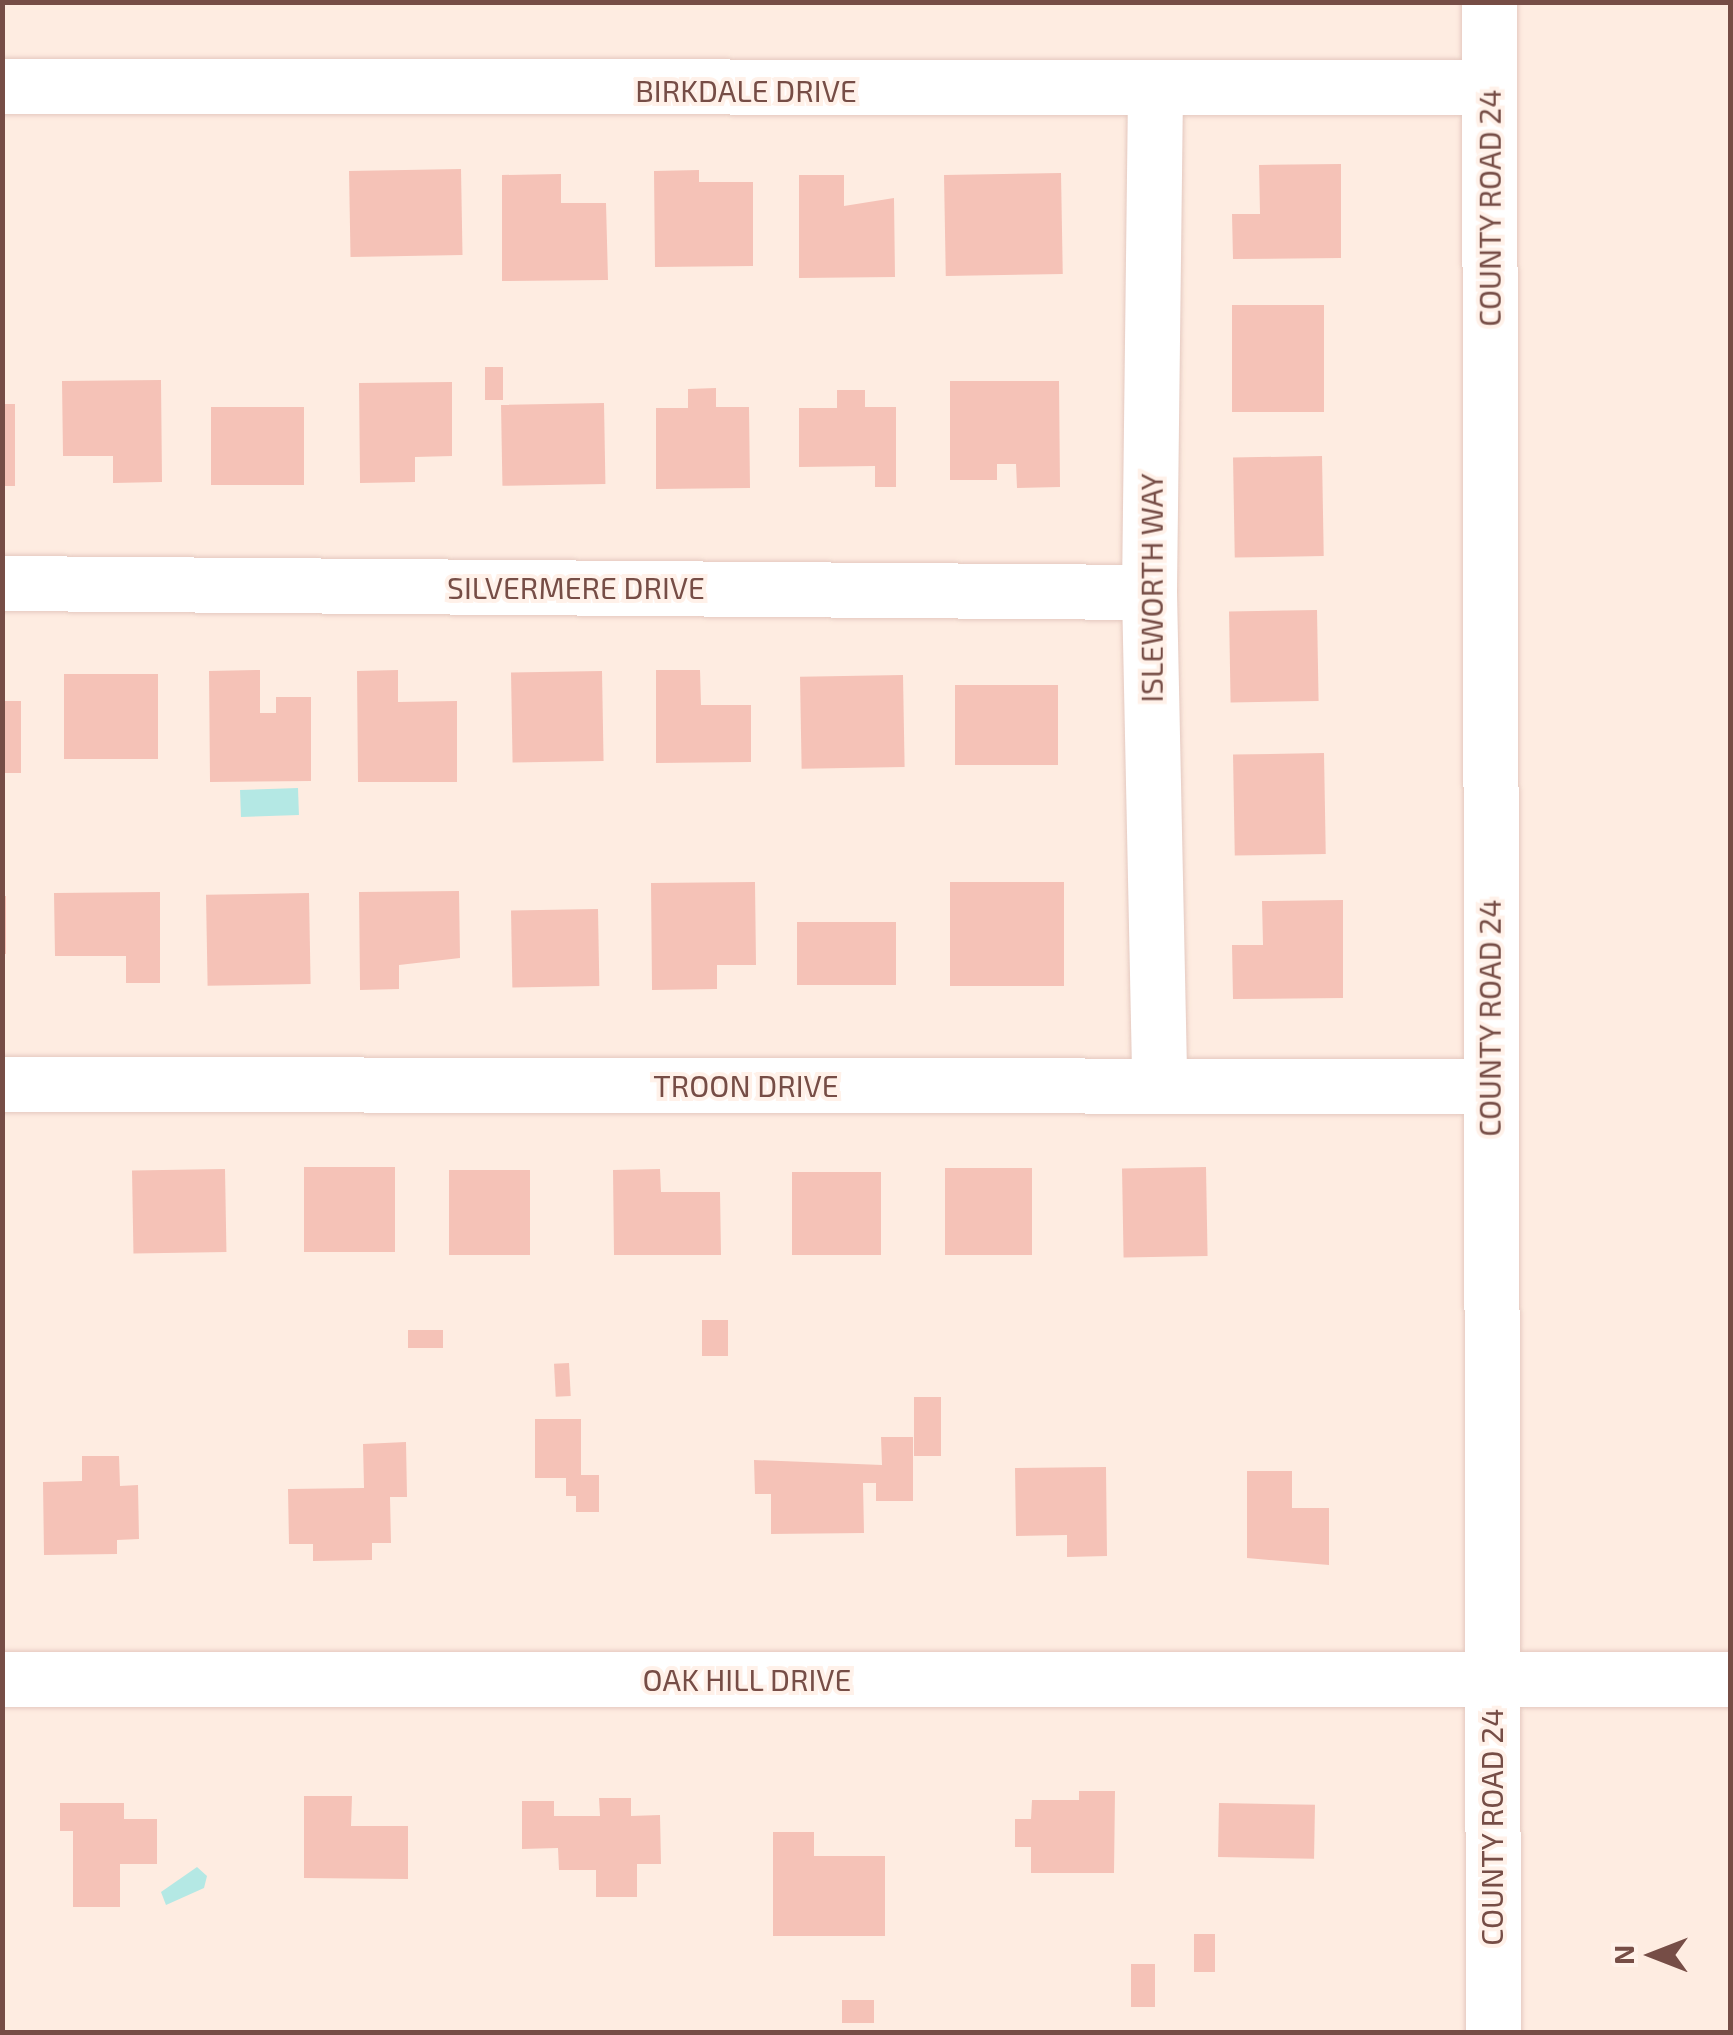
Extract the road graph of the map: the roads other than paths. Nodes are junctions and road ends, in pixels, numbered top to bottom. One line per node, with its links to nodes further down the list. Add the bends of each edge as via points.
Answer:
1 (1488, 2): 3 (street, COUNTY ROAD 24)
2 (2, 86): 4 (street, BIRKDALE DRIVE)
3 (1489, 88): 4 (street, BIRKDALE DRIVE); 9 (street, COUNTY ROAD 24)
4 (1154, 92): 6 (street, ISLEWORTH WAY)
5 (2, 583): 6 (street, SILVERMERE DRIVE)
6 (1149, 592): 8 (street, ISLEWORTH WAY)
7 (2, 1084): 8 (street, TROON DRIVE)
8 (1160, 1085): 9 (street, TROON DRIVE)
9 (1489, 1086): 10 (street, COUNTY ROAD 24)
10 (1490, 1676): 11 (street, OAK HILL DRIVE); 12 (street, OAK HILL DRIVE); 13 (street, COUNTY ROAD 24)
11 (1730, 1678)
12 (2, 1679)
13 (1493, 2032)

